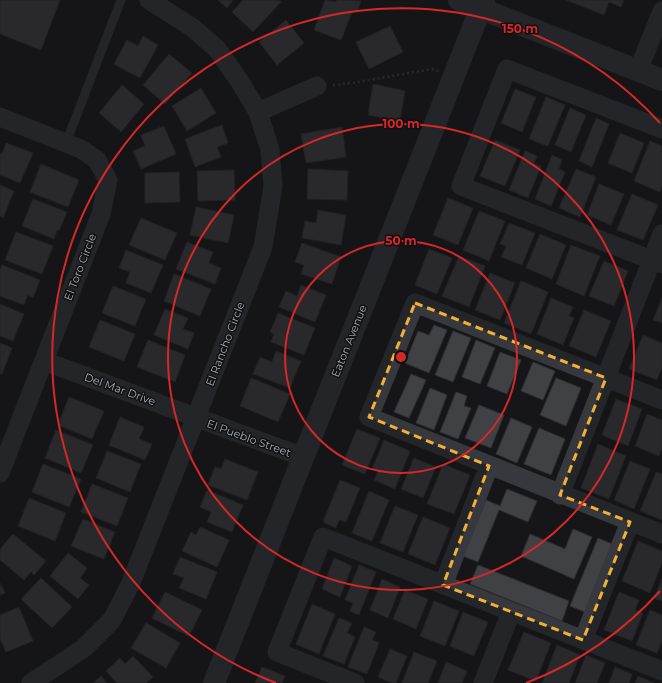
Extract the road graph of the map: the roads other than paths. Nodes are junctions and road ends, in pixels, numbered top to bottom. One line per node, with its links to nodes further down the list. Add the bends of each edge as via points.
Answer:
1 (121, 0): 12 (lane)
2 (149, 0): 9 (street, El Rancho Circle, via 193,28 217,49)
3 (459, 0): 4 (street)
4 (482, 4): 6 (street); 19 (street, Eaton Avenue)
5 (662, 11): 6 (street)
6 (638, 71): 7 (street)
7 (662, 80)
8 (317, 86): 9 (street)
9 (258, 112): 18 (street, El Rancho Circle, via 270,150 273,186 263,247)
10 (0, 117): 12 (street, El Toro Circle)
11 (662, 129): 14 (street, via 507,69 461,186)
12 (66, 143): 15 (street, El Toro Circle, via 81,148 97,160 108,180 101,214)
13 (662, 234): 14 (street)
14 (657, 262): 16 (street)
15 (44, 361): 18 (street, Del Mar Drive); 21 (street, El Toro Circle)
16 (606, 378): 17 (street); 20 (street, via 415,303 369,417); 22 (street)
17 (662, 400)
18 (196, 418): 19 (street, El Pueblo Street); 29 (street, El Rancho Circle, via 130,585 112,620 84,648)
19 (303, 457): 30 (street, Eaton Avenue)
20 (489, 466): 22 (street); 25 (street)
21 (0, 473)
22 (560, 495): 23 (street)
23 (630, 522): 24 (street); 27 (street)
24 (662, 534)
25 (443, 585): 26 (street); 31 (street, via 323,537 278,652)
26 (511, 612): 27 (street); 32 (street)
27 (583, 640): 28 (street)
28 (662, 672)
29 (32, 683)
30 (214, 683)
31 (355, 683)
32 (483, 683)

